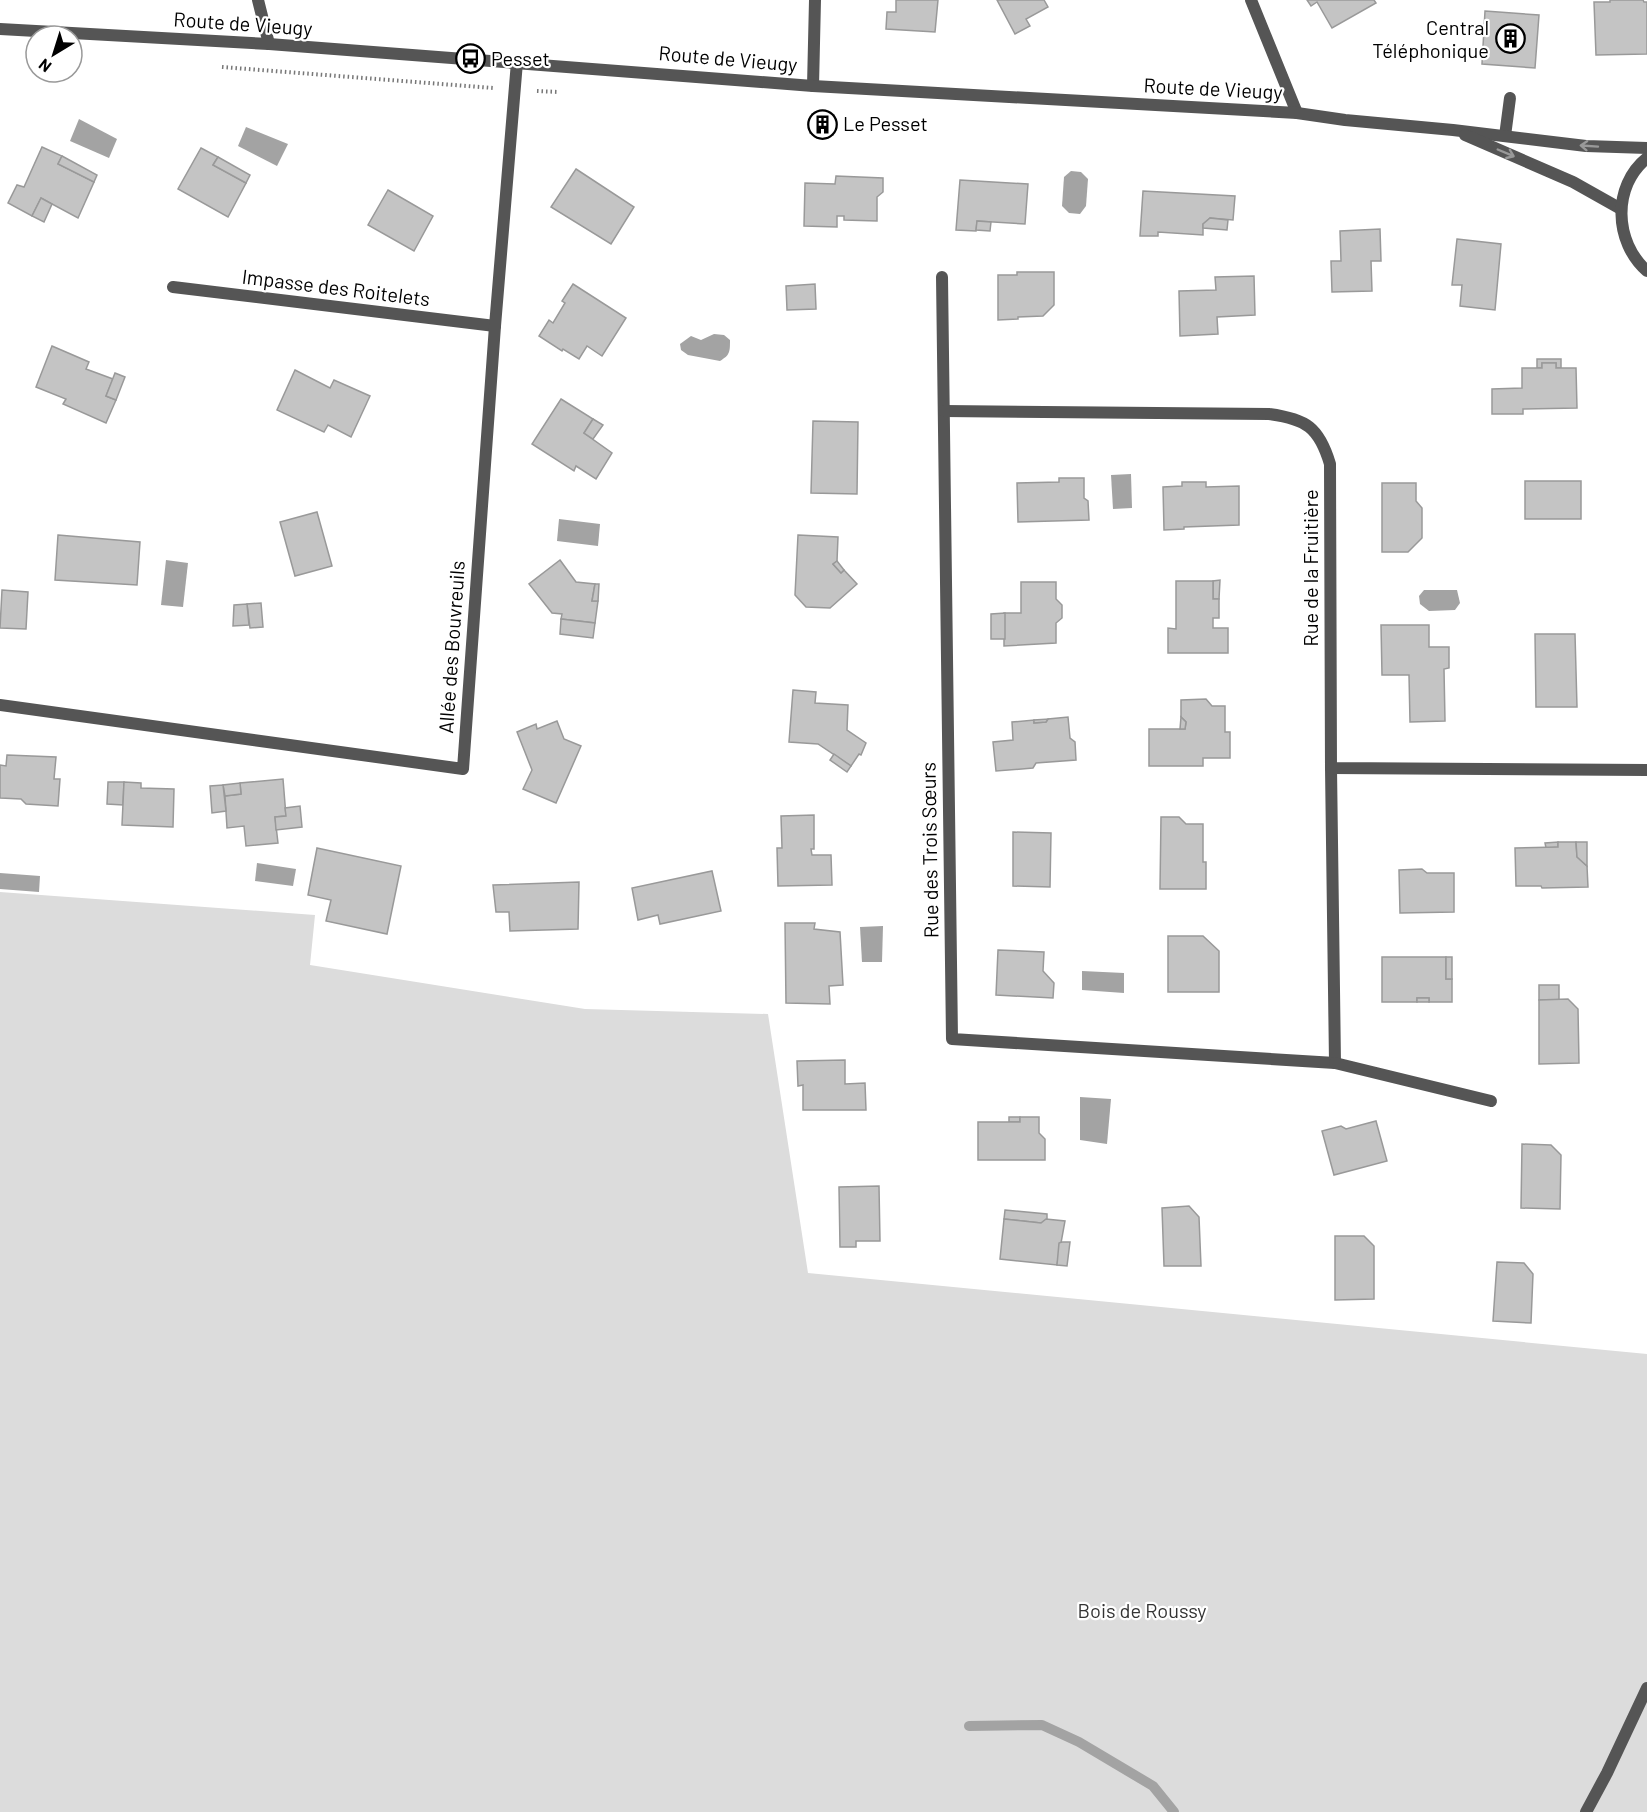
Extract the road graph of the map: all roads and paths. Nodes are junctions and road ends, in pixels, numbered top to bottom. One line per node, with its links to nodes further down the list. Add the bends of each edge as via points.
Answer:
1 (258, 0): 5 (street)
2 (815, 0): 7 (street)
3 (1251, 0): 9 (street)
4 (0, 29): 5 (street, Route de Vieugy)
5 (269, 44): 6 (street, Route de Vieugy)
6 (517, 62): 7 (street, Route de Vieugy); 18 (street, Allée des Bouvreuils)
7 (813, 86): 9 (street, Route de Vieugy)
8 (1510, 98): 11 (street)
9 (1297, 113): 10 (street, Route de Vieugy)
10 (1453, 130): 11 (street, Route de Vieugy); 14 (street, Route de Vieugy, one-way to 14, via 1573,182)
11 (1505, 136): 12 (street, Route de Vieugy, one-way to 11, via 1586,146)
12 (1647, 148)
13 (1647, 158): 14 (street, via 1626,185)
14 (1621, 209): 15 (street, via 1622,229 1629,248)
15 (1647, 271)
16 (942, 277): 19 (street, Rue des Trois Sœurs)
17 (173, 287): 18 (street, Impasse des Roitelets)
18 (495, 326): 20 (street, Allée des Bouvreuils, via 463,769)
19 (944, 411): 21 (street, Rue de la Fruitière, via 1269,414 1292,417 1309,426 1323,442 1330,464); 23 (street, Rue des Trois Sœurs, via 952,1039)
20 (0, 705)
21 (1332, 768): 22 (street); 23 (street)
22 (1647, 770)
23 (1335, 1063): 24 (street, Rue des Trois Sœurs)
24 (1491, 1101)
25 (1647, 1688): 26 (street)
26 (1586, 1812)

